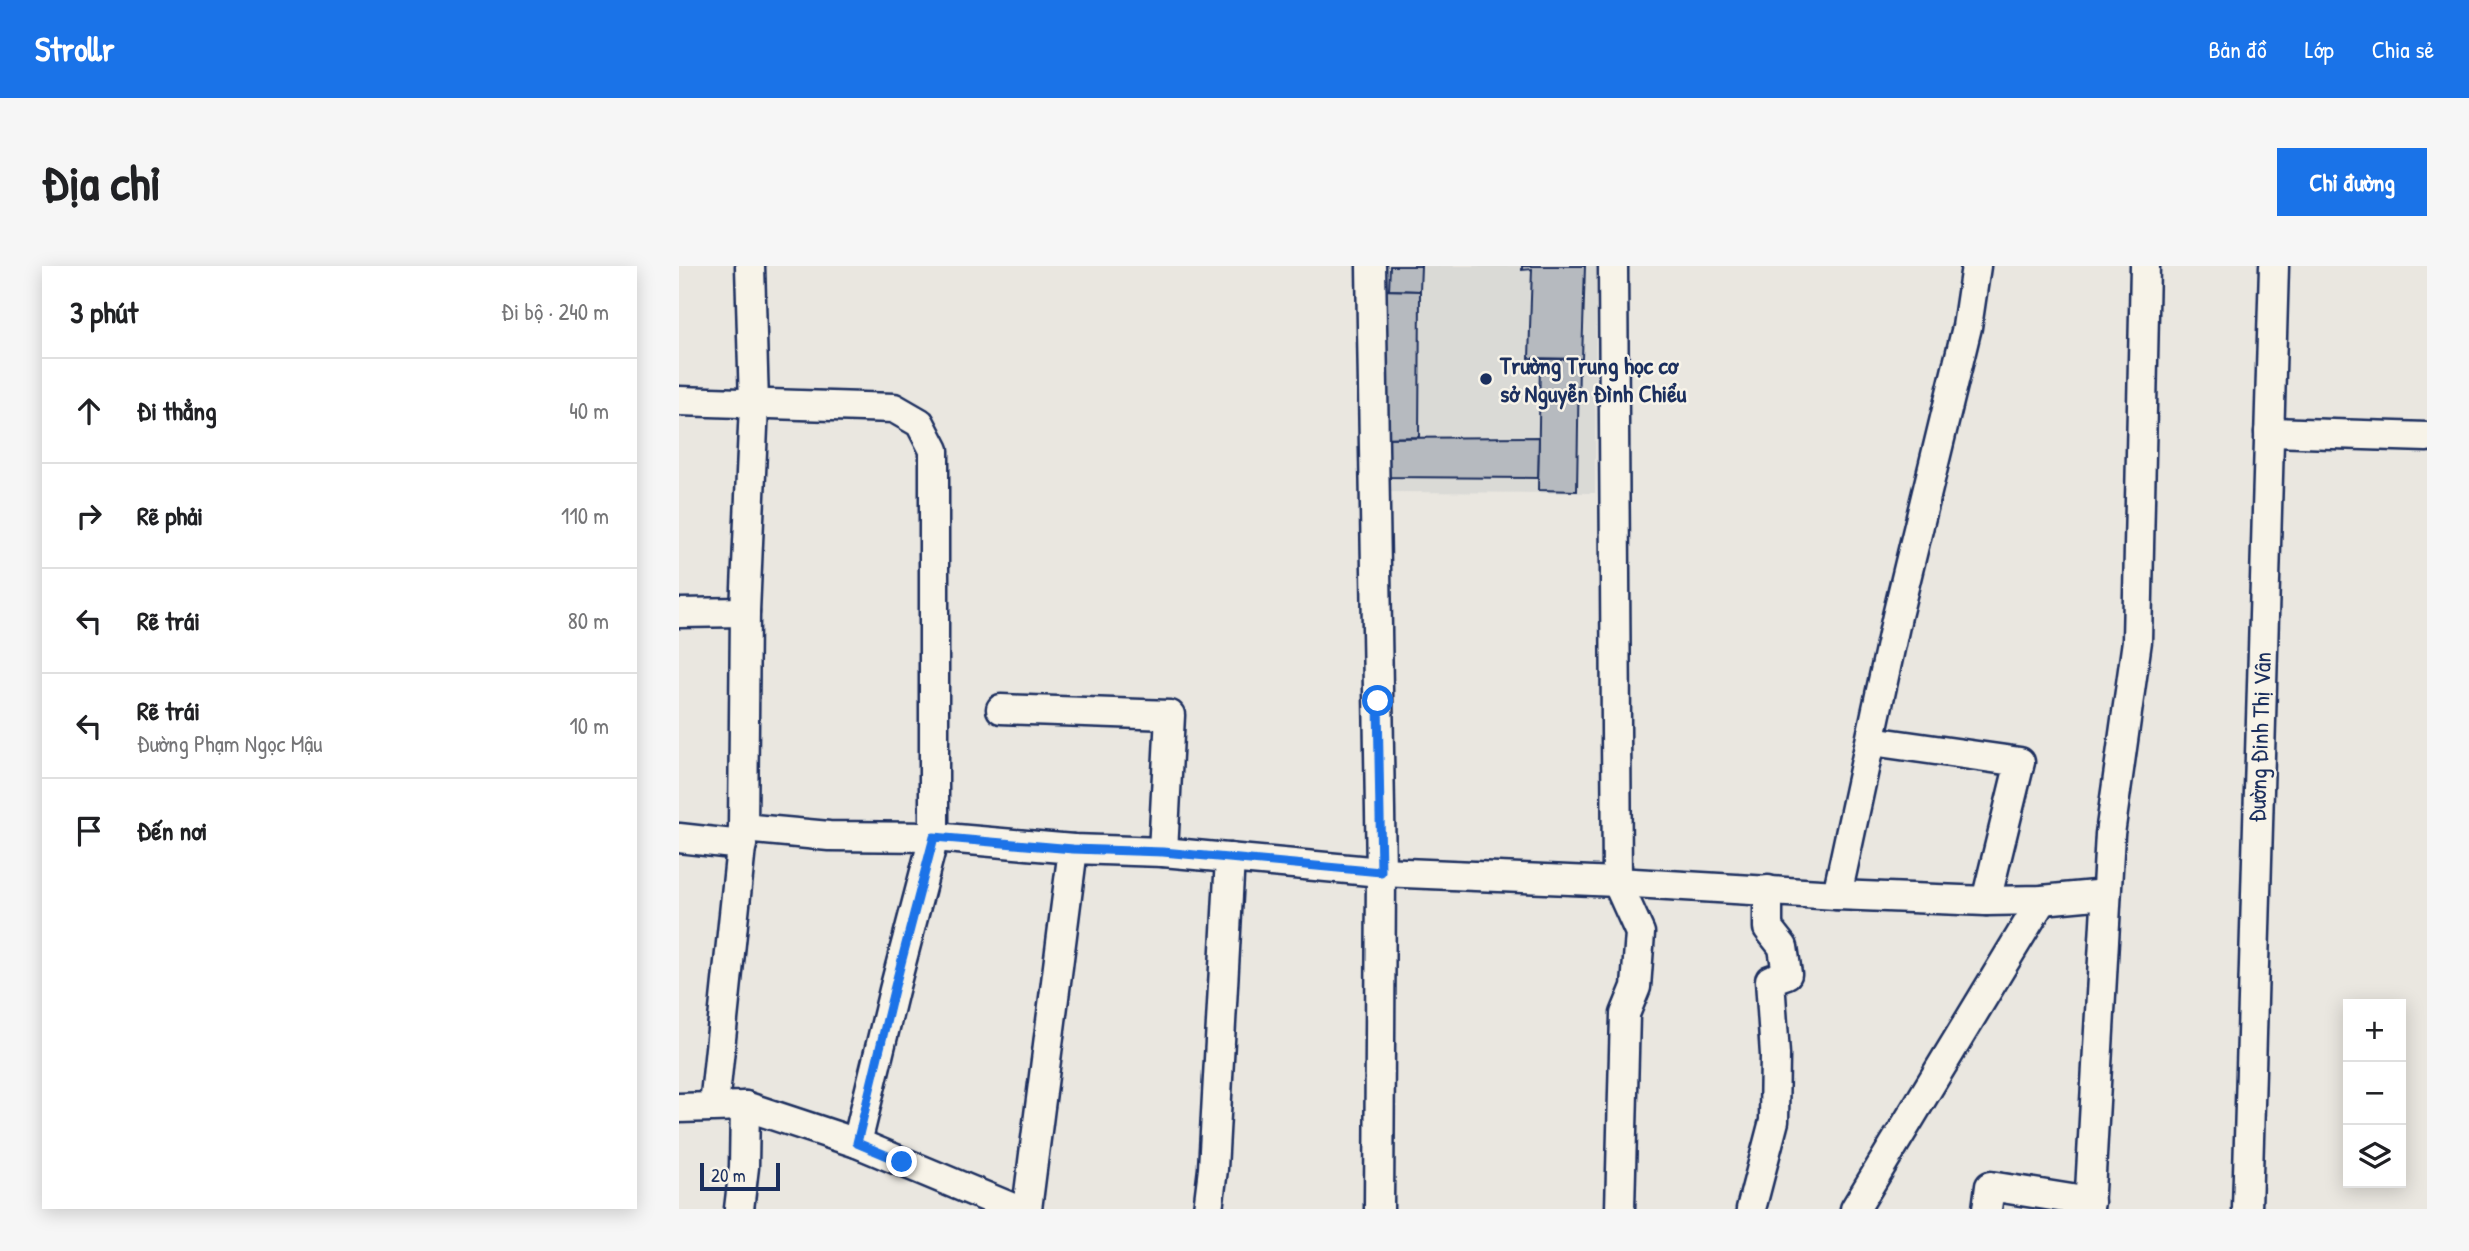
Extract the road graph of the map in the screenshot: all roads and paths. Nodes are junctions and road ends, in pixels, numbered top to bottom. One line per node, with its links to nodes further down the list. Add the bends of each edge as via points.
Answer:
1 (750, 266): 8 (street)
2 (1371, 266): 21 (street)
3 (1613, 266): 22 (street)
4 (1976, 266): 14 (street, via 1967,327 1897,616)
5 (2144, 266): 24 (street, via 2137,641 2113,808)
6 (2274, 266): 9 (street, Đường Đinh Thị Vân)
7 (679, 401): 8 (street)
8 (754, 404): 11 (street); 16 (street, via 894,408 920,423 934,450)
9 (2269, 432): 10 (street); 42 (street, Đường Đinh Thị Vân)
10 (2427, 437)
11 (745, 612): 12 (street); 15 (street)
12 (679, 614)
13 (1001, 709): 19 (street, via 1170,715)
14 (1872, 741): 25 (street); 27 (street, via 2020,762)
15 (742, 836): 16 (street); 17 (street); 30 (street)
16 (934, 837): 18 (street); 31 (street)
17 (679, 838)
18 (1073, 849): 19 (street); 35 (street)
19 (1163, 852): 20 (street)
20 (1230, 858): 21 (street); 36 (street)
21 (1381, 872): 22 (street); 37 (street)
22 (1617, 882): 23 (street); 38 (street, via 1640,933 1636,987 1625,1014)
23 (1768, 890): 25 (street); 39 (street, via 1768,928 1783,947 1787,975 1770,980 1774,1121)
24 (2106, 894): 26 (street); 32 (street)
25 (1837, 895): 27 (street)
26 (2042, 900): 27 (street); 40 (street)
27 (1986, 901)
28 (681, 1103): 30 (street)
29 (745, 1105): 30 (street); 31 (street); 33 (street)
30 (714, 1106)
31 (857, 1143): 34 (street)
32 (2089, 1205): 41 (street, via 1990,1186)
33 (739, 1209)
34 (1015, 1209)
35 (1027, 1209)
36 (1208, 1209)
37 (1379, 1209)
38 (1620, 1209)
39 (1751, 1209)
40 (1855, 1209)
41 (1987, 1209)
42 (2246, 1209)

